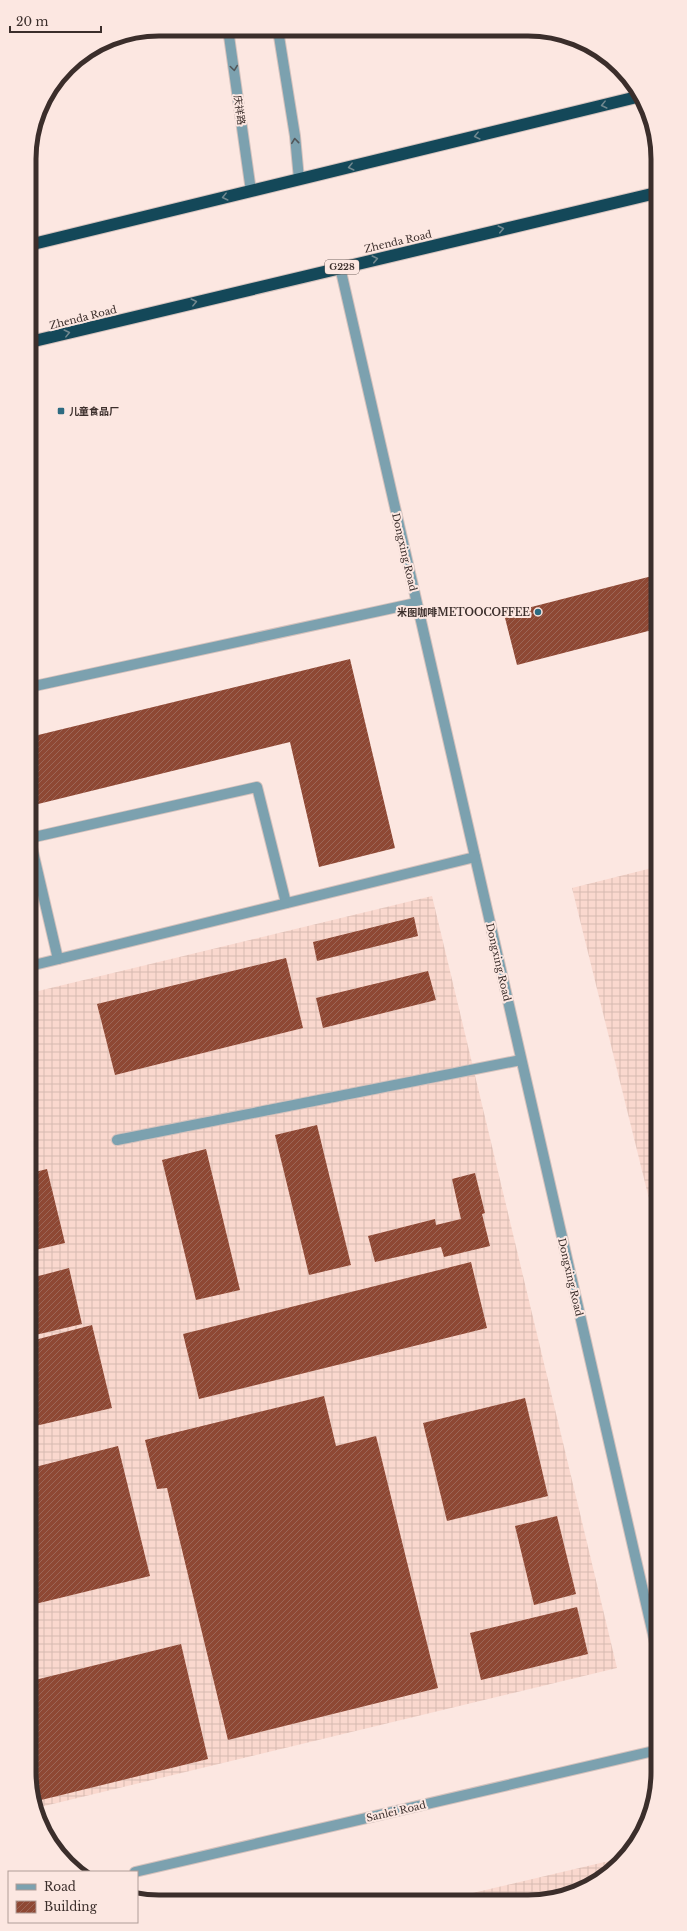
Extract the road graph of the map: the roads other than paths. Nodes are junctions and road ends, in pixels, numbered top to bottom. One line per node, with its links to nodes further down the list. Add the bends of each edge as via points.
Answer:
1 (229, 36): 5 (street, 庆祥路, one-way to 5)
2 (279, 36): 4 (street, one-way to 2, via 295,136)
3 (635, 98): 4 (highway, one-way to 4)
4 (299, 179): 5 (highway)
5 (251, 191): 7 (highway, one-way to 7)
6 (651, 194): 8 (highway, Zhenda Road / G228, one-way to 6)
7 (36, 244)
8 (340, 267): 9 (highway, Zhenda Road / G228, one-way to 8); 10 (street, Dongxing Road)
9 (36, 341)
10 (416, 603): 11 (street); 13 (street, Dongxing Road)
11 (36, 686)
12 (36, 838): 15 (street, via 257,787)
13 (475, 857): 15 (street); 18 (street, Dongxing Road)
14 (36, 865): 16 (street)
15 (286, 903): 16 (street)
16 (58, 959): 17 (street)
17 (36, 964)
18 (521, 1060): 19 (street); 20 (street, Dongxing Road)
19 (117, 1140)
20 (651, 1626)
21 (651, 1752): 22 (street, Sanlei Road)
22 (138, 1871)

